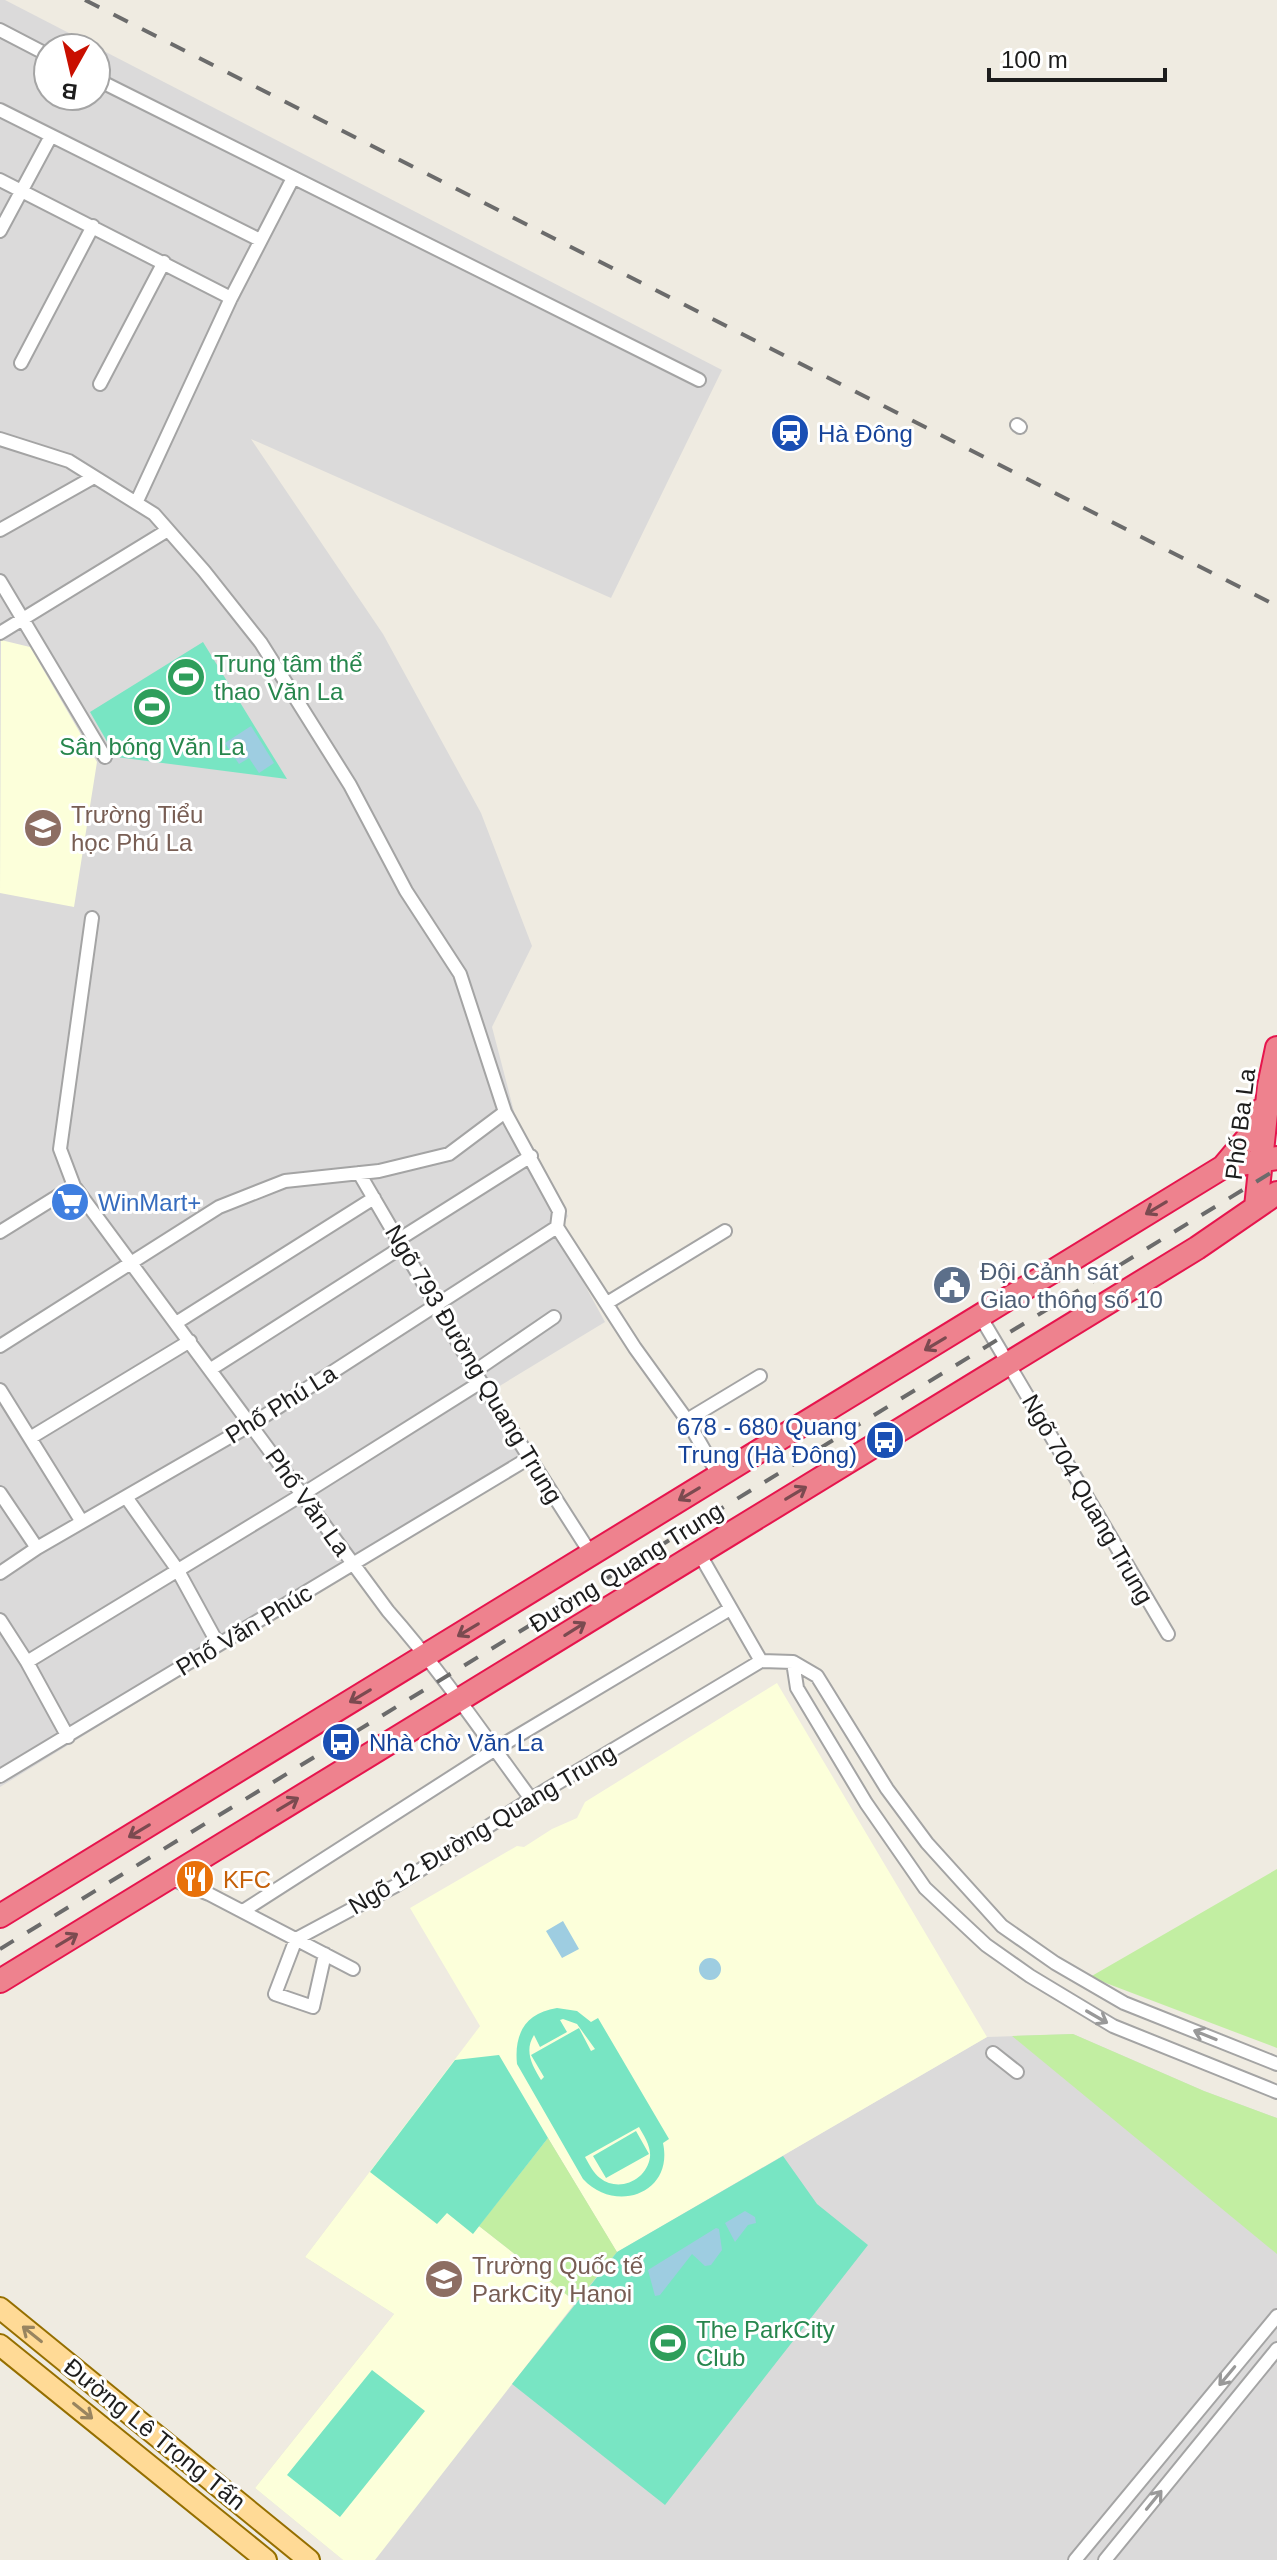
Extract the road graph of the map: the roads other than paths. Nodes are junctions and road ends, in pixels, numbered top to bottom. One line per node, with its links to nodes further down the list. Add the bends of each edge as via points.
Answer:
1 (0, 30): 2 (street)
2 (32, 47)
3 (112, 87): 6 (street)
4 (0, 110): 5 (street)
5 (51, 136): 8 (street); 11 (street)
6 (293, 178): 11 (street); 15 (street)
7 (0, 180): 8 (street)
8 (20, 190): 9 (street); 10 (street)
9 (93, 226): 12 (street); 14 (street)
10 (0, 231)
11 (260, 240): 13 (street)
12 (164, 262): 13 (street); 16 (street)
13 (231, 298): 19 (street)
14 (21, 363)
15 (699, 380)
16 (100, 384)
17 (0, 439): 18 (street, via 69,461)
18 (94, 477): 19 (street); 20 (street)
19 (137, 501): 21 (street)
20 (0, 530)
21 (168, 530): 23 (street); 29 (street, via 261,643 460,974)
22 (0, 581): 23 (street)
23 (23, 618): 24 (street); 25 (street)
24 (0, 633)
25 (105, 757)
26 (92, 918): 35 (street, Phố Văn La, via 60,1149)
27 (1277, 1048): 28 (highway, Phố Ba La)
28 (1269, 1086): 30 (highway); 32 (highway, Phố Ba La); 33 (highway, via 1255,1129)
29 (505, 1112): 31 (street); 34 (street, via 449,1154)
30 (1277, 1114)
31 (531, 1156): 39 (street, via 559,1211); 42 (street)
32 (1270, 1159): 33 (highway, Đường Quang Trung); 38 (highway, Phố Ba La)
33 (1223, 1167): 46 (highway, Đường Quang Trung, one-way to 46)
34 (359, 1173): 37 (street, Ngõ 793 Đường Quang Trung); 43 (street, via 285,1181 219,1207)
35 (74, 1186): 41 (street); 43 (street, Phố Văn La)
36 (1277, 1193): 38 (highway, Đường Quang Trung)
37 (374, 1198): 42 (street, Ngõ 793 Đường Quang Trung); 48 (street)
38 (1256, 1207): 51 (highway, Đường Quang Trung)
39 (557, 1227): 44 (street); 45 (street, Phố Phú La)
40 (725, 1231): 44 (street)
41 (0, 1232)
42 (400, 1244): 45 (street, Ngõ 793 Đường Quang Trung); 52 (street)
43 (132, 1264): 48 (street, Phố Văn La); 50 (street)
44 (607, 1303): 56 (street)
45 (435, 1305): 53 (street, Ngõ 793 Đường Quang Trung); 57 (street, Phố Phú La)
46 (980, 1316): 51 (street, Ngõ 704 Quang Trung); 60 (highway, Đường Quang Trung, one-way to 60)
47 (554, 1317): 53 (street)
48 (176, 1323): 49 (street, Phố Văn La)
49 (190, 1341): 52 (street, Phố Văn La); 58 (street)
50 (0, 1346)
51 (1009, 1363): 66 (highway, Đường Quang Trung, one-way to 51); 73 (street, Ngõ 704 Quang Trung)
52 (211, 1369): 57 (street, Phố Văn La)
53 (478, 1376): 59 (street, Ngõ 793 Đường Quang Trung); 62 (street)
54 (760, 1376): 56 (street)
55 (0, 1390): 58 (street)
56 (687, 1420): 60 (street)
57 (252, 1424): 62 (street, Phố Văn La); 63 (street, Phố Phú La)
58 (30, 1438): 64 (street)
59 (529, 1458): 67 (street, Ngõ 793 Đường Quang Trung); 68 (street, Phố Văn Phúc)
60 (719, 1476): 67 (highway, Đường Quang Trung, one-way to 67)
61 (0, 1493): 65 (street)
62 (303, 1494): 68 (street, Phố Văn La); 69 (street)
63 (126, 1497): 64 (street, Phố Phú La); 69 (street)
64 (82, 1522): 65 (street, Phố Phú La)
65 (37, 1548): 70 (street, Phố Phú La)
66 (699, 1553): 71 (street); 79 (highway, Đường Quang Trung, one-way to 66)
67 (591, 1554): 75 (highway, Đường Quang Trung, one-way to 75)
68 (355, 1565): 74 (street, Phố Văn Phúc); 75 (street, Phố Văn La)
69 (177, 1569): 74 (street); 77 (street)
70 (0, 1573)
71 (730, 1609): 76 (street); 81 (street)
72 (0, 1620): 77 (street)
73 (1168, 1634)
74 (218, 1644): 80 (street, Phố Văn Phúc)
75 (427, 1655): 79 (street, Phố Văn La); 86 (highway, Đường Quang Trung, one-way to 86)
76 (761, 1661): 78 (street); 83 (street, Ngõ 12 Đường Quang Trung)
77 (27, 1662): 80 (street)
78 (793, 1662): 92 (street, one-way to 78, via 1124,2003 1002,1926 887,1789 817,1676); 94 (street, one-way to 94, via 797,1688 866,1803 925,1888 986,1945 1113,2026)
79 (460, 1699): 81 (street, Phố Văn La); 84 (highway, Đường Quang Trung, one-way to 79)
80 (68, 1737): 82 (street, Phố Văn Phúc)
81 (494, 1750): 83 (street, Phố Văn La); 85 (street)
82 (0, 1776)
83 (531, 1799): 87 (street, Ngõ 12 Đường Quang Trung, via 395,1886)
84 (168, 1878): 85 (street); 90 (highway, Đường Quang Trung, one-way to 84)
85 (243, 1911): 87 (street)
86 (0, 1916)
87 (296, 1939): 88 (street); 88 (street, via 275,1994 313,2007)
88 (325, 1954): 89 (street)
89 (353, 1969)
90 (0, 1981)
91 (993, 2053): 93 (street)
92 (1277, 2064)
93 (1017, 2072)
94 (1277, 2092)
95 (0, 2308): 100 (main road, Đường Lê Trọng Tấn, one-way to 95)
96 (1277, 2316): 101 (street, one-way to 101)
97 (1, 2347): 99 (main road, Đường Lê Trọng Tấn, one-way to 99)
98 (1277, 2349): 102 (street, one-way to 98)
99 (266, 2560)
100 (309, 2560)
101 (1075, 2560)
102 (1105, 2560)

